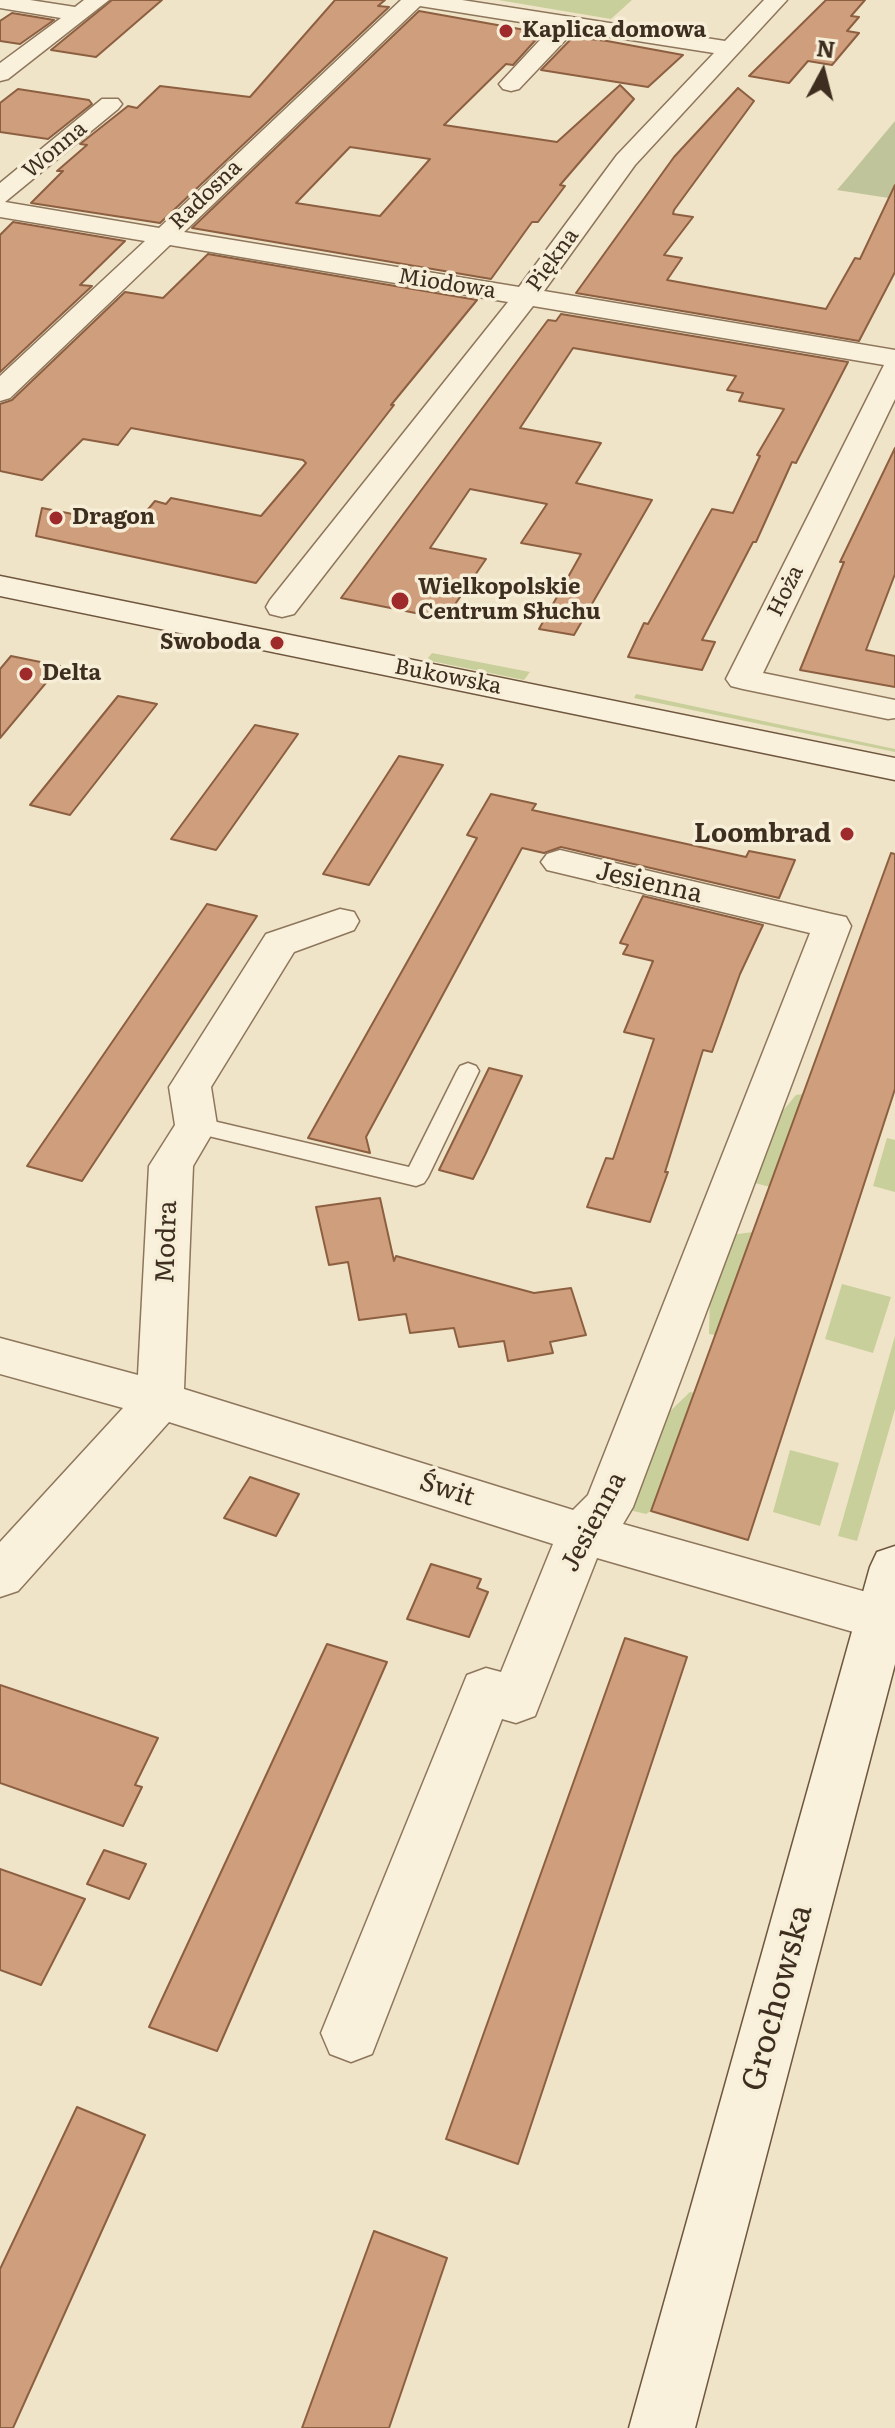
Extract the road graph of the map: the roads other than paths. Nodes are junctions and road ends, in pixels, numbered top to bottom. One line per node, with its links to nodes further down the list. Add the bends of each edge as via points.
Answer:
1 (98, 0): 6 (street)
2 (414, 0): 14 (street, Radosna)
3 (421, 0): 7 (street)
4 (776, 0): 8 (street, Piękna)
5 (0, 2): 6 (street)
6 (79, 14): 9 (street)
7 (570, 22): 8 (street); 10 (street)
8 (730, 49): 15 (street, Piękna, via 626,160)
9 (0, 74)
10 (511, 84)
11 (110, 104): 12 (street, Wonna)
12 (0, 196)
13 (0, 209): 14 (street, Miodowa)
14 (162, 237): 15 (street, Miodowa); 18 (street, Radosna)
15 (526, 297): 16 (street, Miodowa); 20 (street, Piękna)
16 (895, 358)
17 (895, 369): 21 (street, Hoża, via 743,679)
18 (0, 392)
19 (0, 586): 22 (street, Bukowska)
20 (282, 607)
21 (888, 709)
22 (895, 769)
23 (560, 862): 29 (street, Jesienna, via 838,911 608,1507)
24 (340, 921): 26 (street, via 280,943 190,1087)
25 (468, 1071): 26 (lane, via 416,1177)
26 (196, 1125): 28 (street, Modra, via 171,1166)
27 (0, 1356): 28 (street, Świt)
28 (160, 1400): 29 (street, Świt); 30 (street)
29 (582, 1533): 31 (street, Świt); 32 (street, Jesienna, via 516,1700 486,1691)
30 (0, 1576)
31 (890, 1602): 33 (street, Grochowska)
32 (351, 2033)
33 (662, 2428)

